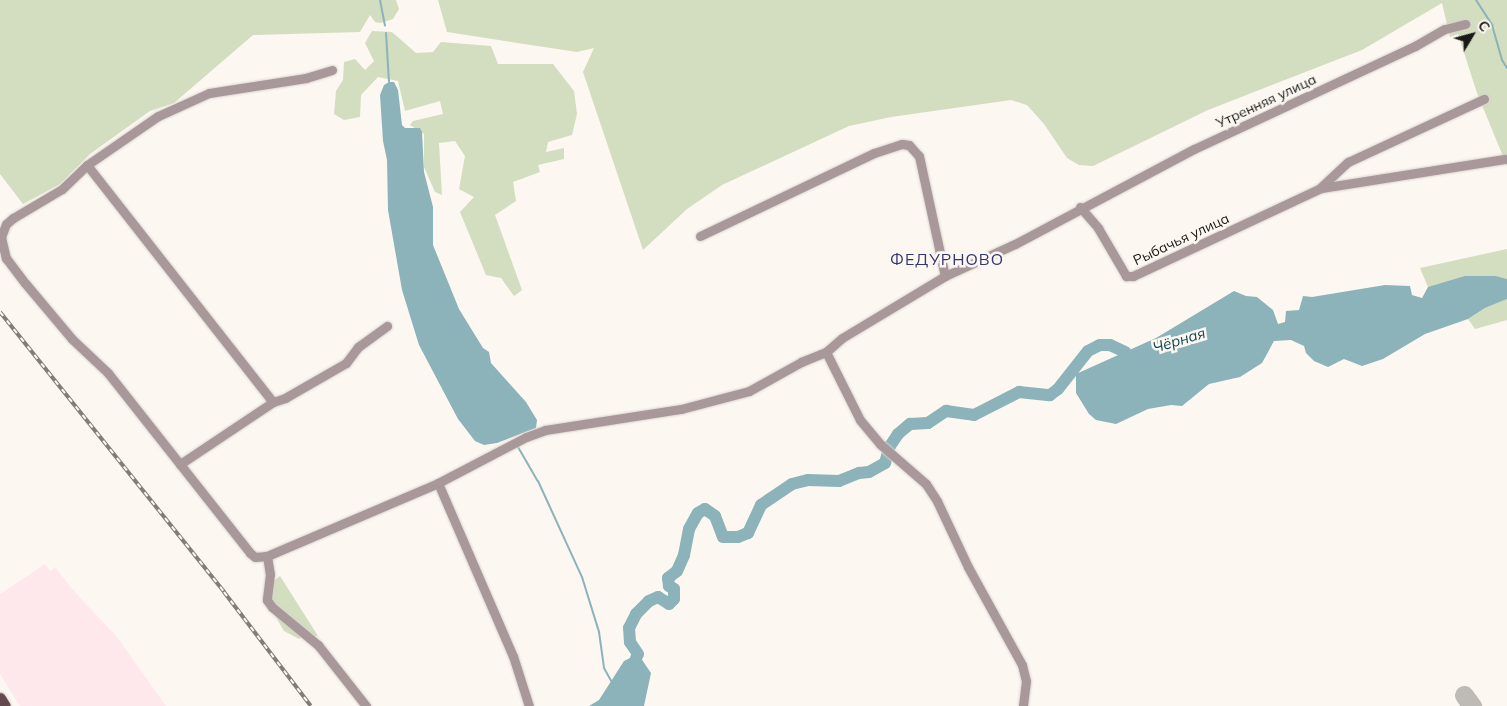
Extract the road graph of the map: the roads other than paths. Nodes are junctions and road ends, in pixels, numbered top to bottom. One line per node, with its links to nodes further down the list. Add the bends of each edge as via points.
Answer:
1 (1464, 24): 7 (street, Утренняя улица, via 1445,30 1194,149)
2 (332, 70): 5 (street, via 306,78 209,93 158,116)
3 (1484, 99): 6 (street, via 1348,162)
4 (1505, 160): 6 (street)
5 (87, 166): 12 (street); 13 (street, via 62,189 6,224 1,237 2,247 6,258 25,283 72,339 108,373)
6 (1321, 188): 7 (street, Рыбачья улица, via 1133,276 1126,276 1098,228)
7 (1080, 207): 9 (street, Утренняя улица, via 1015,244)
8 (700, 236): 9 (street, via 874,153 902,144 909,145 918,156)
9 (945, 276): 11 (street, Утренняя улица, via 842,338)
10 (387, 326): 12 (street, via 358,346 346,363)
11 (826, 352): 14 (street, Утренняя улица, via 739,395 526,436); 20 (street, via 860,420 880,444 926,484 937,500 968,567 1025,673)
12 (273, 402): 13 (street)
13 (180, 464): 15 (street, via 250,553 255,557)
14 (438, 483): 15 (street, Утренняя улица); 19 (street, via 513,656)
15 (267, 556): 18 (street, via 270,574 267,600 318,645)
16 (0, 698): 17 (main road)
17 (5, 706)
18 (366, 706)
19 (529, 706)
20 (1023, 706)

